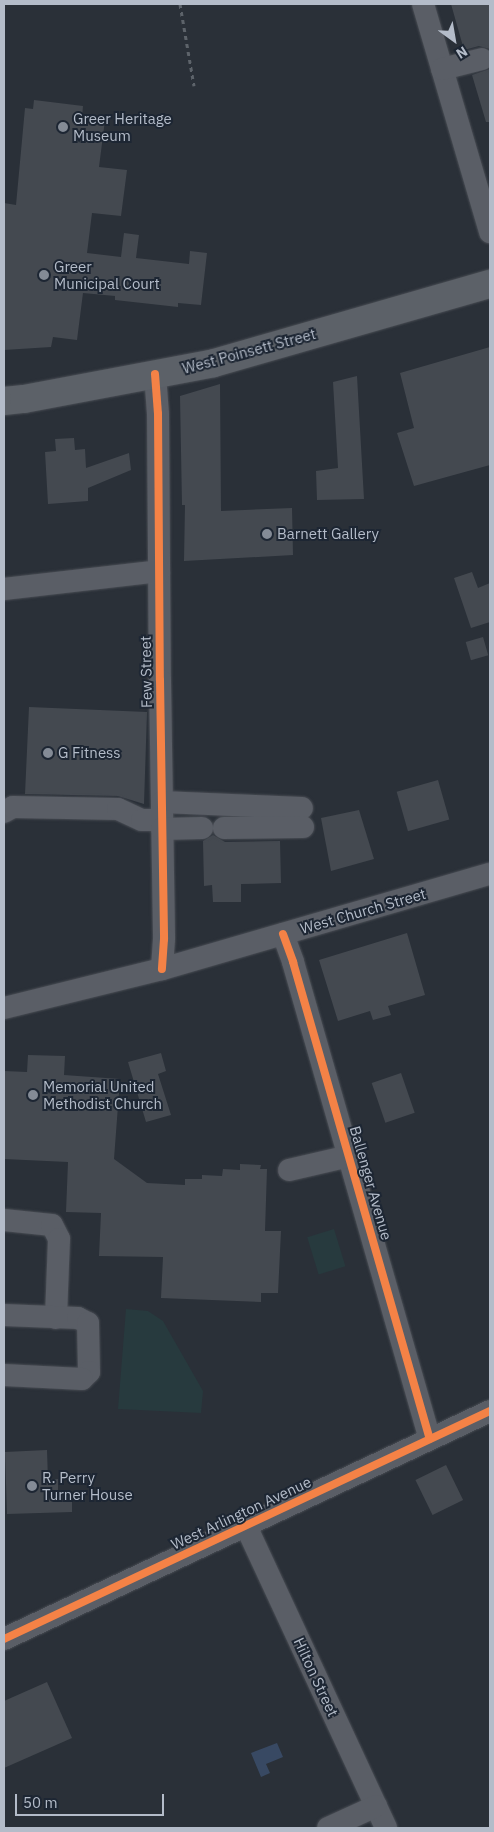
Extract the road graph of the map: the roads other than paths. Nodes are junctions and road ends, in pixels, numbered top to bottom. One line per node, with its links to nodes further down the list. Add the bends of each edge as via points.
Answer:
1 (423, 4): 3 (street)
2 (482, 59): 3 (street)
3 (442, 69): 4 (street)
4 (490, 232)
5 (490, 284): 6 (main road, West Poinsett Street, via 214,363)
6 (155, 374): 7 (main road, West Poinsett Street); 8 (street, Few Street)
7 (4, 401)
8 (159, 571): 9 (street); 11 (street, Few Street)
9 (4, 589)
10 (4, 812): 11 (street, via 13,807 118,809 136,819)
11 (162, 817): 12 (street); 13 (street, via 302,818); 16 (street, Few Street)
12 (202, 828)
13 (224, 828)
14 (490, 874): 15 (street, West Church Street)
15 (283, 934): 16 (street, West Church Street); 18 (street, Ballenger Avenue, via 294,962)
16 (162, 968): 17 (street, West Church Street)
17 (4, 1008)
18 (349, 1156): 19 (street); 25 (street, Ballenger Avenue)
19 (289, 1170)
20 (4, 1220): 22 (street, via 52,1225 59,1239)
21 (4, 1316): 22 (street)
22 (56, 1318): 23 (street, via 78,1318 88,1323 89,1372 82,1379)
23 (4, 1375)
24 (490, 1411): 25 (street, West Arlington Avenue)
25 (430, 1439): 26 (street, West Arlington Avenue)
26 (246, 1526): 27 (street, West Arlington Avenue); 28 (street, Hilton Street)
27 (4, 1639)
28 (376, 1806): 29 (street); 30 (street, Hilton Street)
29 (328, 1828)
30 (386, 1828)

